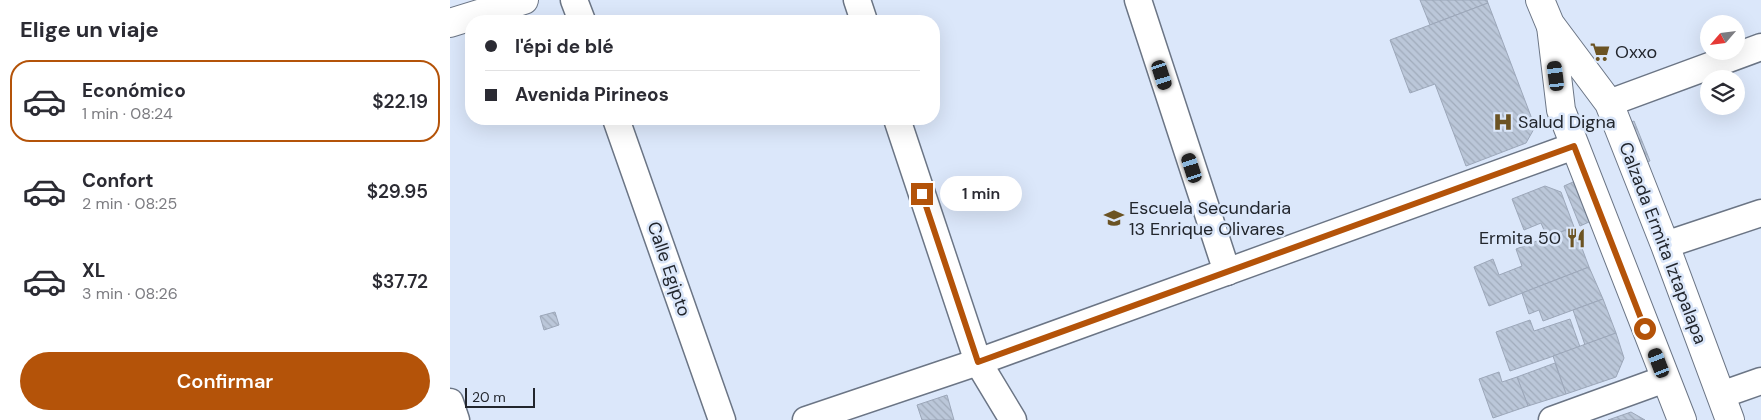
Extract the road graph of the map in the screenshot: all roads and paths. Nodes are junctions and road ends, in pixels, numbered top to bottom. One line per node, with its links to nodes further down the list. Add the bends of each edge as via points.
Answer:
1 (524, 0): 6 (main road)
2 (574, 0): 7 (street)
3 (857, 0): 8 (street)
4 (1138, 0): 18 (street)
5 (1545, 12): 12 (main road, Calzada Ermita Iztapalapa); 15 (main road, Calzada Ermita Iztapalapa, via 1561,110)
6 (476, 15)
7 (580, 15)
8 (862, 15)
9 (465, 18): 10 (main road)
10 (450, 23)
11 (1761, 48): 12 (street)
12 (1609, 103): 17 (main road, Calzada Ermita Iztapalapa)
13 (618, 125): 25 (street, Calle Egipto)
14 (899, 125): 19 (street)
15 (1574, 146): 18 (street); 20 (main road, Calzada Ermita Iztapalapa)
16 (1761, 213): 17 (street)
17 (1665, 246): 22 (main road, Calzada Ermita Iztapalapa)
18 (1227, 272): 19 (street)
19 (978, 362): 26 (street); 27 (street)
20 (1665, 380): 28 (street); 29 (main road, Calzada Ermita Iztapalapa)
21 (1761, 380): 22 (street)
22 (1720, 394): 30 (main road, Calzada Ermita Iztapalapa)
23 (450, 402): 24 (street)
24 (456, 420)
25 (722, 420)
26 (806, 420)
27 (1014, 420)
28 (1552, 420)
29 (1682, 420)
30 (1730, 420)

